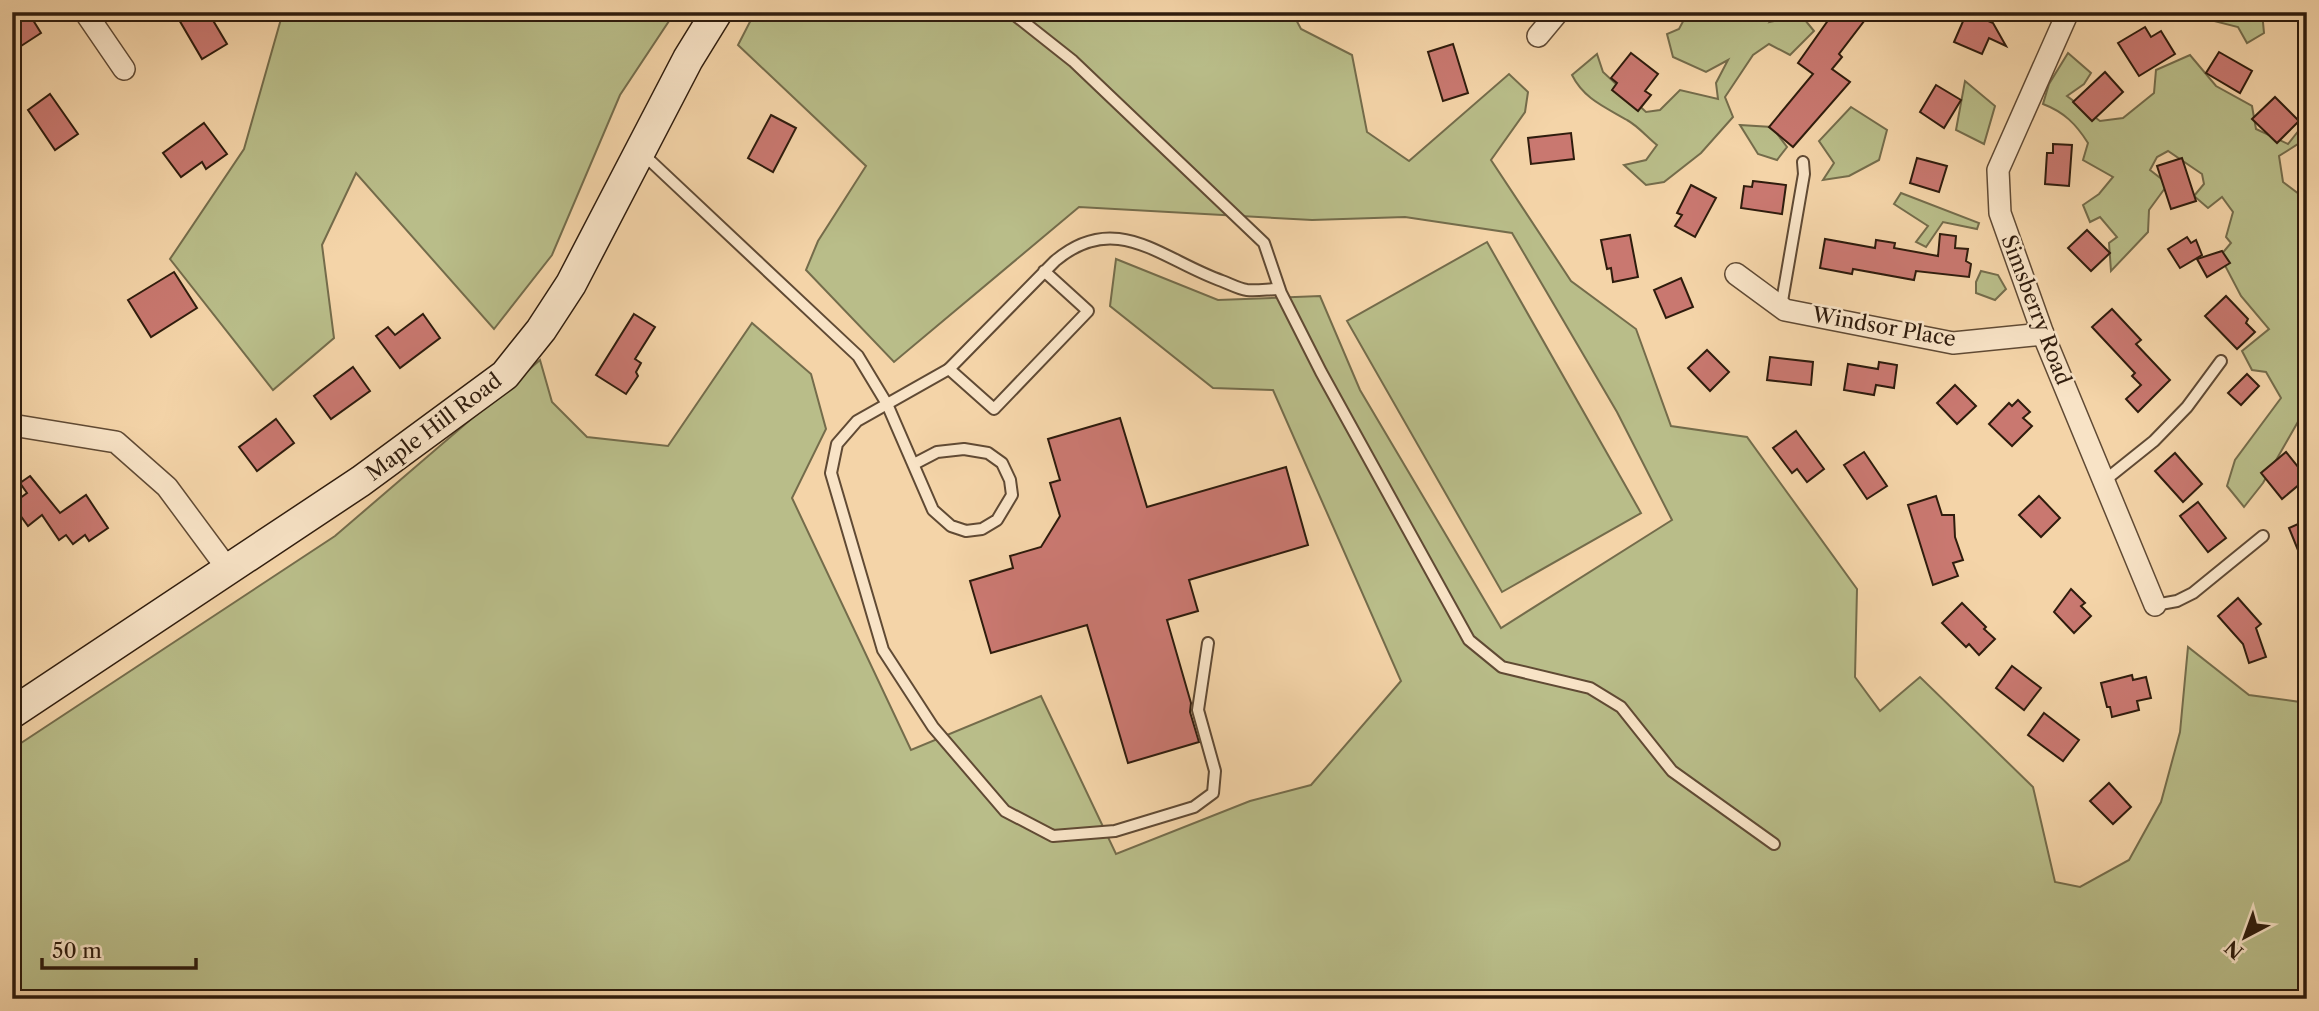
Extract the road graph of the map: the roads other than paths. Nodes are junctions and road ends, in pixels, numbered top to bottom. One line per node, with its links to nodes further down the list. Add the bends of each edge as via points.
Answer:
1 (85, 12): 7 (street)
2 (717, 12): 8 (street, Maple Hill Road)
3 (1011, 12): 12 (lane, via 1073,61 1264,243)
4 (1558, 12): 6 (street)
5 (2068, 12): 14 (street, Simsberry Road, via 1998,170 2000,213)
6 (1538, 36)
7 (124, 69)
8 (640, 152): 17 (lane, via 858,356); 22 (street, Maple Hill Road, via 571,284 505,375 361,481)
9 (1803, 162): 13 (lane)
10 (1045, 271): 12 (lane, via 1071,247 1106,237 1149,246 1202,274 1246,290); 16 (lane); 16 (lane, via 1088,311 994,409)
11 (1736, 274): 13 (street, Windsor Place)
12 (1279, 289): 26 (lane, via 1469,640 1502,667 1590,688 1621,707 1672,771)
13 (1781, 307): 14 (street, Windsor Place, via 1953,343)
14 (2043, 334): 20 (street, Simsberry Road)
15 (2221, 361): 20 (lane, via 2179,416)
16 (949, 369): 17 (lane)
17 (887, 404): 19 (lane); 24 (lane, via 857,421 837,444 831,473 834,486 883,650 933,727 1005,811 1053,836 1115,831 1194,807 1213,793 1215,771 1198,710)
18 (12, 425): 22 (street, via 116,442 167,487)
19 (914, 464): 19 (lane, via 937,452 964,449 988,453 1002,463 1012,495 998,520 966,531 951,526 933,510)
20 (2104, 481): 23 (street, Simsberry Road)
21 (2263, 536): 23 (lane, via 2193,593)
22 (227, 568): 25 (street, Maple Hill Road)
23 (2155, 606)
24 (1208, 643)
25 (12, 713)
26 (1773, 844)

